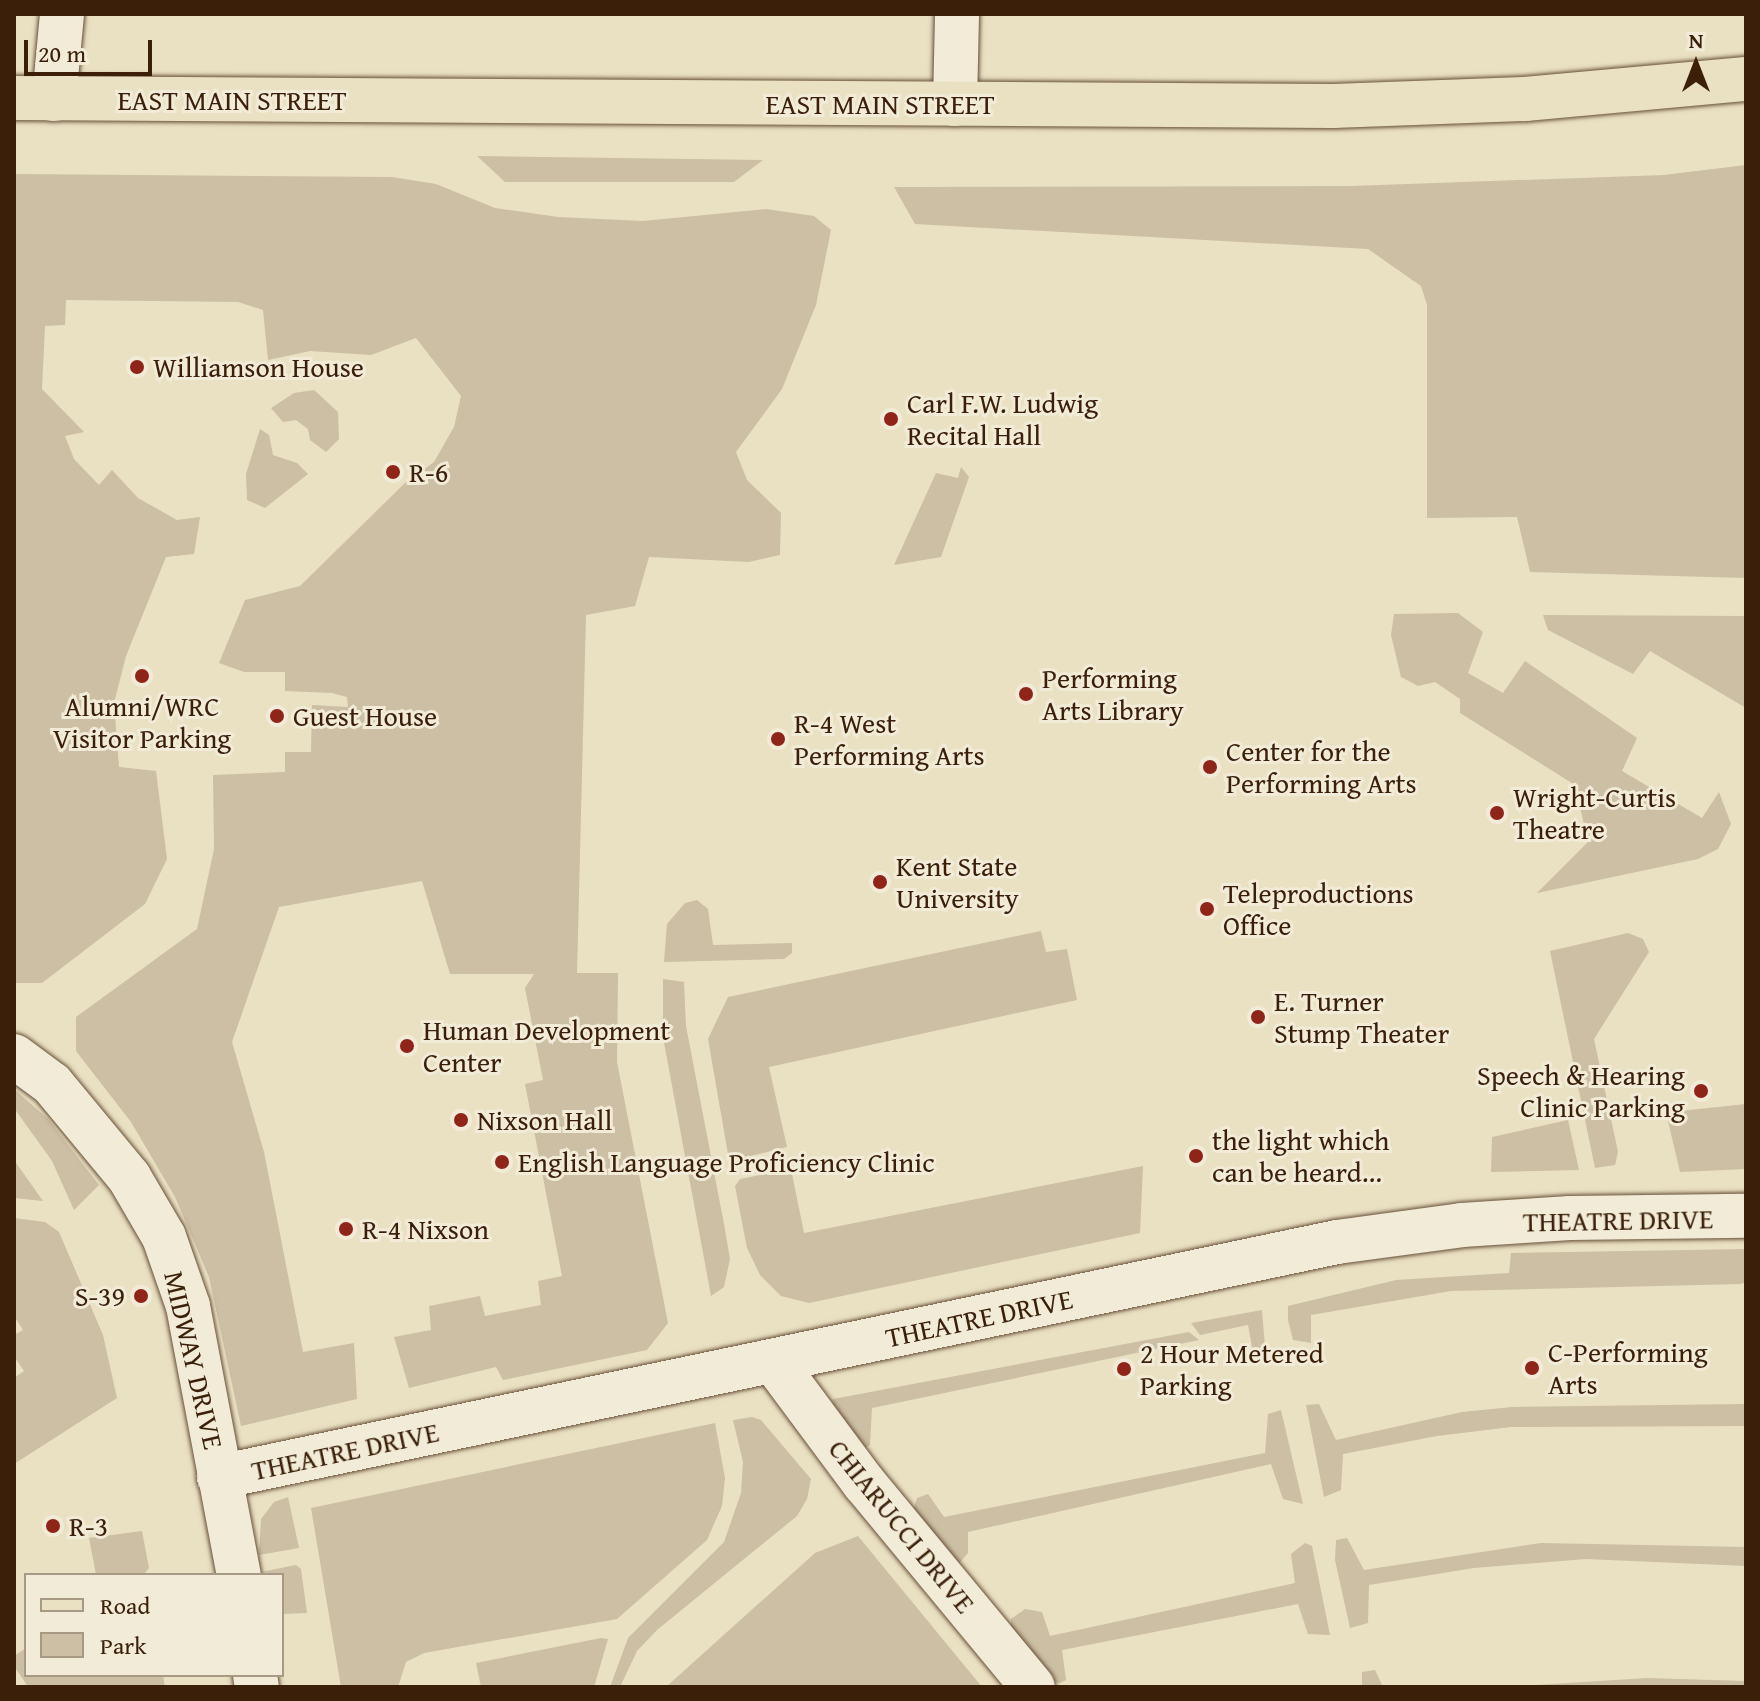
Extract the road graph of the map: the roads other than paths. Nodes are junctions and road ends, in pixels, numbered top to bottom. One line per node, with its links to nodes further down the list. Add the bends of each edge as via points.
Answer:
1 (62, 14): 4 (street)
2 (957, 14): 5 (street)
3 (1746, 79): 5 (main road, EAST MAIN STREET, via 1525,99 1333,106)
4 (34, 98): 5 (main road, EAST MAIN STREET)
5 (955, 104)
6 (14, 1056): 9 (street, MIDWAY DRIVE, via 52,1084 129,1177 164,1237 188,1306)
7 (1746, 1216): 8 (street, THEATRE DRIVE, via 1570,1218 1352,1240)
8 (774, 1362): 9 (street, THEATRE DRIVE); 11 (street, CHIARUCCI DRIVE, via 864,1483)
9 (219, 1477): 10 (street, MIDWAY DRIVE)
10 (239, 1573)
11 (1033, 1687)

